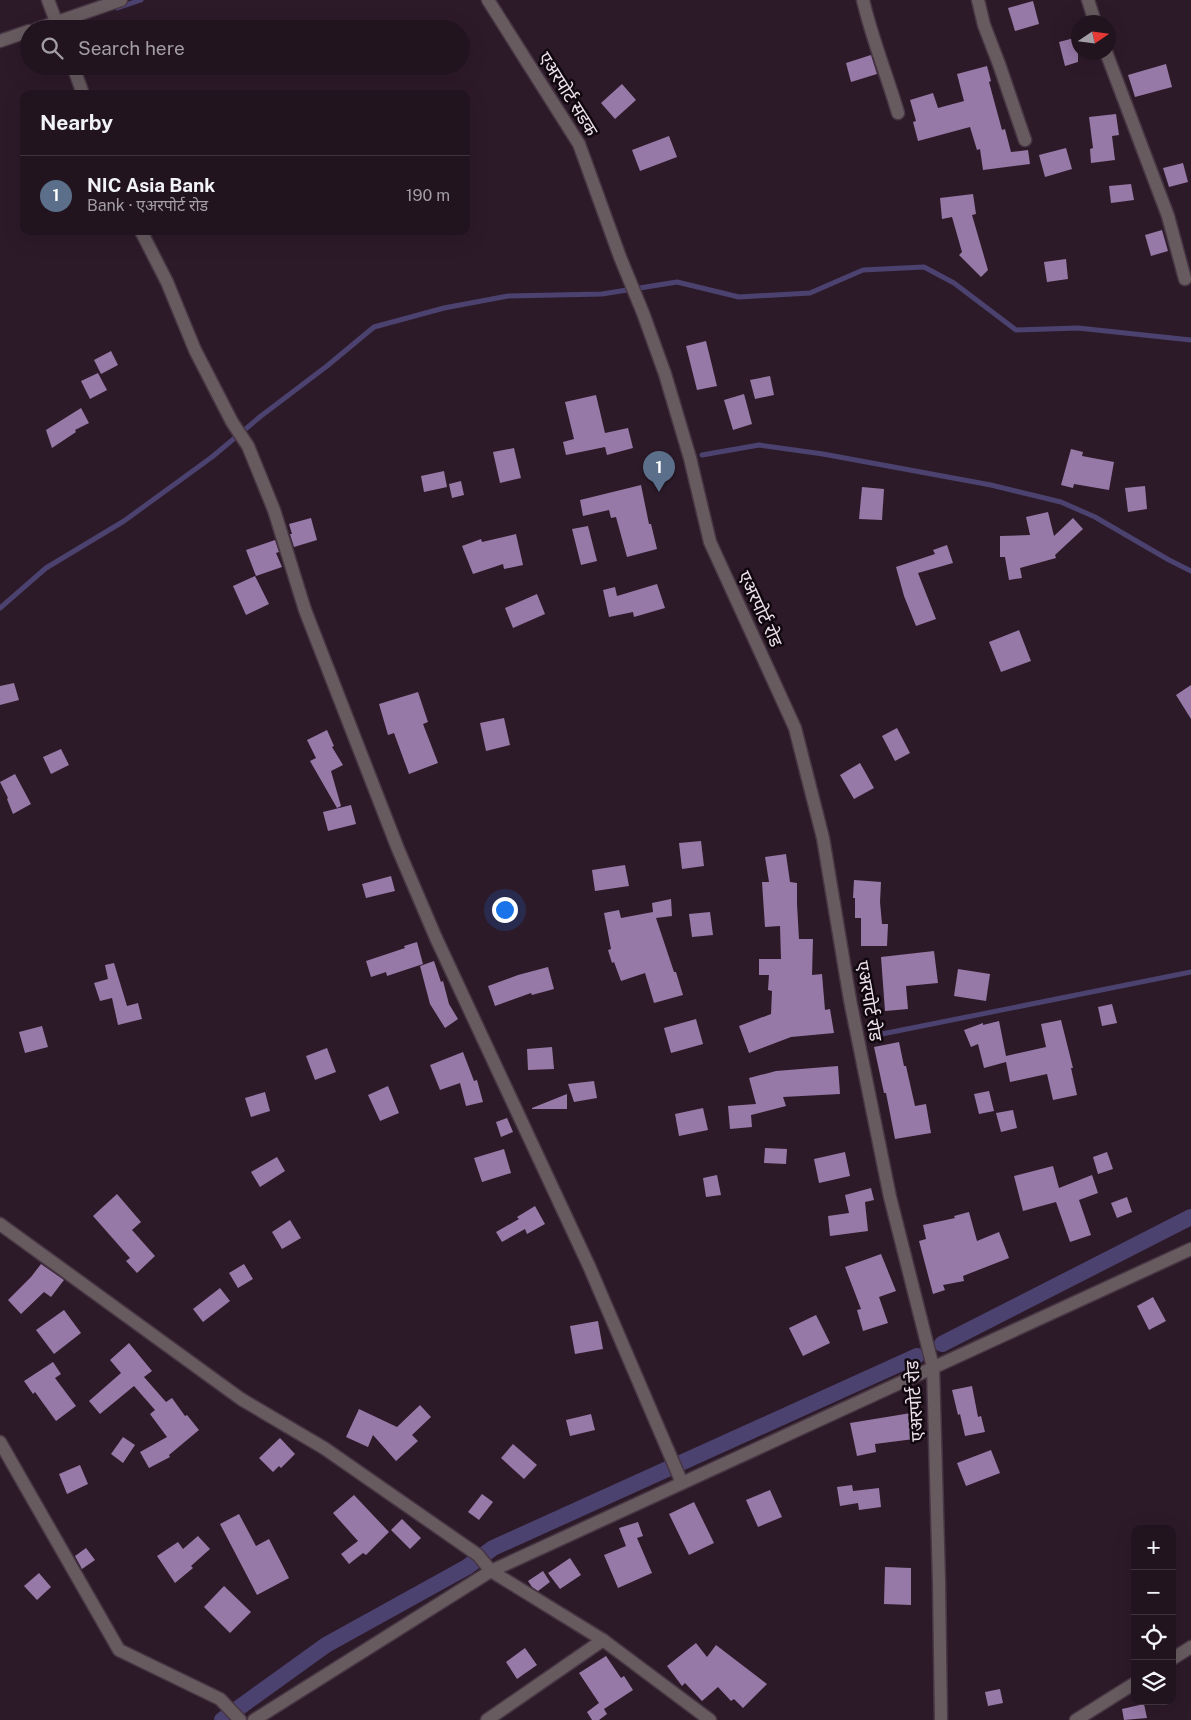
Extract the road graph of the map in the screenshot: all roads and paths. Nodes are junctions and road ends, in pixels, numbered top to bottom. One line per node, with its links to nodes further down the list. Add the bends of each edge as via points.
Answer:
1 (48, 0): 8 (street)
2 (121, 0): 9 (street)
3 (488, 0): 19 (street, एअरपोर्ट सडक, via 580,144)
4 (863, 0): 15 (street)
5 (978, 0): 16 (street)
6 (1088, 0): 7 (street)
7 (1093, 15)
8 (56, 20)
9 (71, 20)
10 (20, 34): 11 (street)
11 (0, 41)
12 (1109, 60): 18 (street, via 1168,216)
13 (76, 75): 14 (street)
14 (82, 90)
15 (898, 113)
16 (1025, 140)
17 (143, 235): 24 (street, via 195,350 248,446 274,510 305,610 398,849)
18 (1185, 278)
19 (643, 312): 22 (street, एअरपोर्ट रोड, via 690,458 710,542 795,728 823,838 850,1000 890,1198)
20 (0, 1224): 25 (street, via 241,1399 324,1448)
21 (1191, 1249): 22 (street)
22 (933, 1367): 24 (street); 34 (street, एअरपोर्ट रोड)
23 (0, 1442): 30 (street, via 119,1650 220,1699)
24 (681, 1479): 25 (street)
25 (485, 1563): 26 (street); 31 (street)
26 (603, 1640): 32 (street); 33 (street)
27 (1191, 1647): 28 (street)
28 (1176, 1656)
29 (1131, 1686): 35 (street)
30 (240, 1720)
31 (254, 1720)
32 (487, 1720)
33 (710, 1720)
34 (941, 1720)
35 (1076, 1720)

